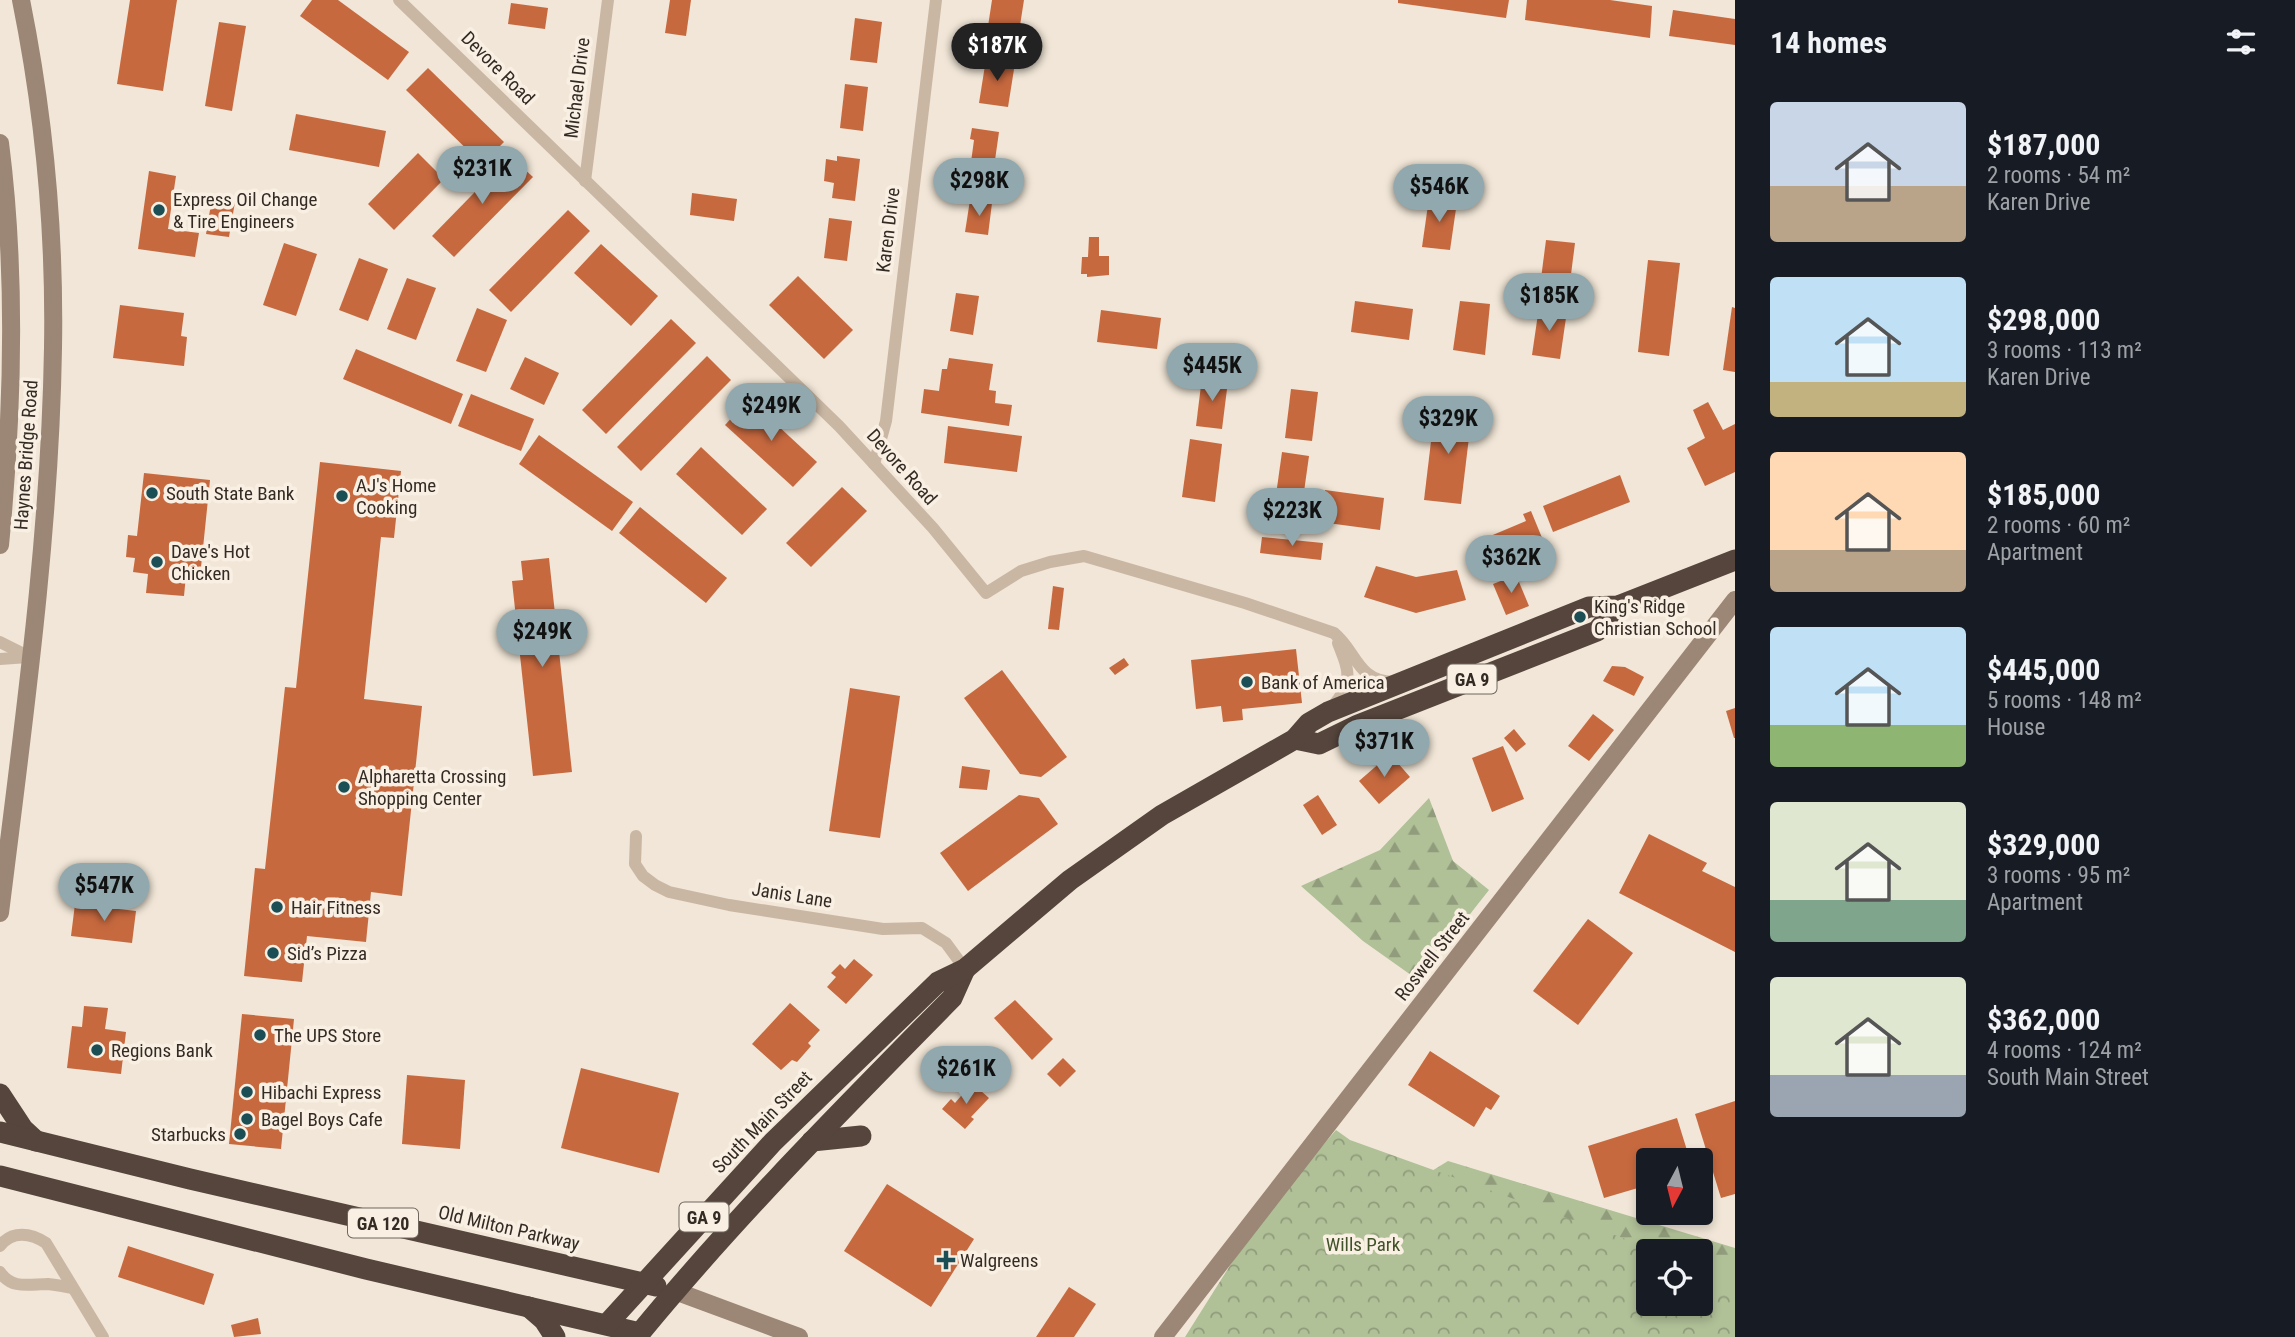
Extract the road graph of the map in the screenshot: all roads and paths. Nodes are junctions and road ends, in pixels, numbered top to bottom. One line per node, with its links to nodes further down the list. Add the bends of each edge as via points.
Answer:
1 (21, 0): 14 (main road, Haynes Bridge Road, via 42,134 53,346 49,457)
2 (399, 0): 6 (street, Devore Road)
3 (608, 0): 6 (street, Michael Drive)
4 (936, 0): 7 (street, Karen Drive, via 886,421)
5 (0, 143): 8 (main road, Haynes Bridge Road, via 11,346)
6 (585, 181): 7 (street, Devore Road)
7 (874, 464): 12 (street, Devore Road, via 986,593 1021,571 1084,556)
8 (0, 544)
9 (1735, 560): 11 (highway, South Main Street / GA 9)
10 (1735, 600): 39 (main road, Roswell Street)
11 (1618, 606): 16 (highway, South Main Street / GA 9, via 1589,607); 18 (highway, South Main Street / GA 9, via 1597,631 1319,744)
12 (1334, 633): 16 (street, via 1362,671 1375,679); 17 (street, via 1349,673 1345,692)
13 (0, 642): 14 (street)
14 (30, 657): 15 (street); 20 (main road, Haynes Bridge Road)
15 (0, 659)
16 (1401, 682): 17 (highway, South Main Street / GA 9)
17 (1328, 712): 18 (highway, South Main Street / GA 9, via 1309,723)
18 (1295, 739): 21 (highway, South Main Street / GA 9, via 1162,815 1070,880)
19 (636, 836): 21 (street, Janis Lane, via 635,864 643,876 669,892 883,929 922,928 946,943)
20 (0, 913)
21 (965, 969): 26 (highway, South Main Street / GA 9, via 952,998); 30 (highway, South Main Street / GA 9, via 938,982 843,1072)
22 (0, 1094): 25 (highway, via 23,1129)
23 (0, 1132): 25 (highway, Old Milton Parkway / GA 120)
24 (861, 1136): 26 (highway)
25 (38, 1142): 30 (highway, Old Milton Parkway / GA 120)
26 (812, 1142): 32 (highway, South Main Street / GA 9)
27 (0, 1176): 33 (highway, GA 120)
28 (0, 1246): 31 (street, via 13,1236 41,1240)
29 (0, 1272): 31 (street, via 15,1284)
30 (644, 1283): 32 (highway, Old Milton Parkway); 34 (highway, South Main Street / GA 9)
31 (72, 1288): 36 (street)
32 (675, 1291): 35 (highway, South Main Street / GA 9); 38 (main road, Old Milton Parkway)
33 (529, 1307): 34 (highway, GA 120); 37 (highway)
34 (607, 1324): 35 (highway, GA 120)
35 (646, 1335)
36 (103, 1337)
37 (555, 1337)
38 (799, 1337)
39 (1163, 1337)

